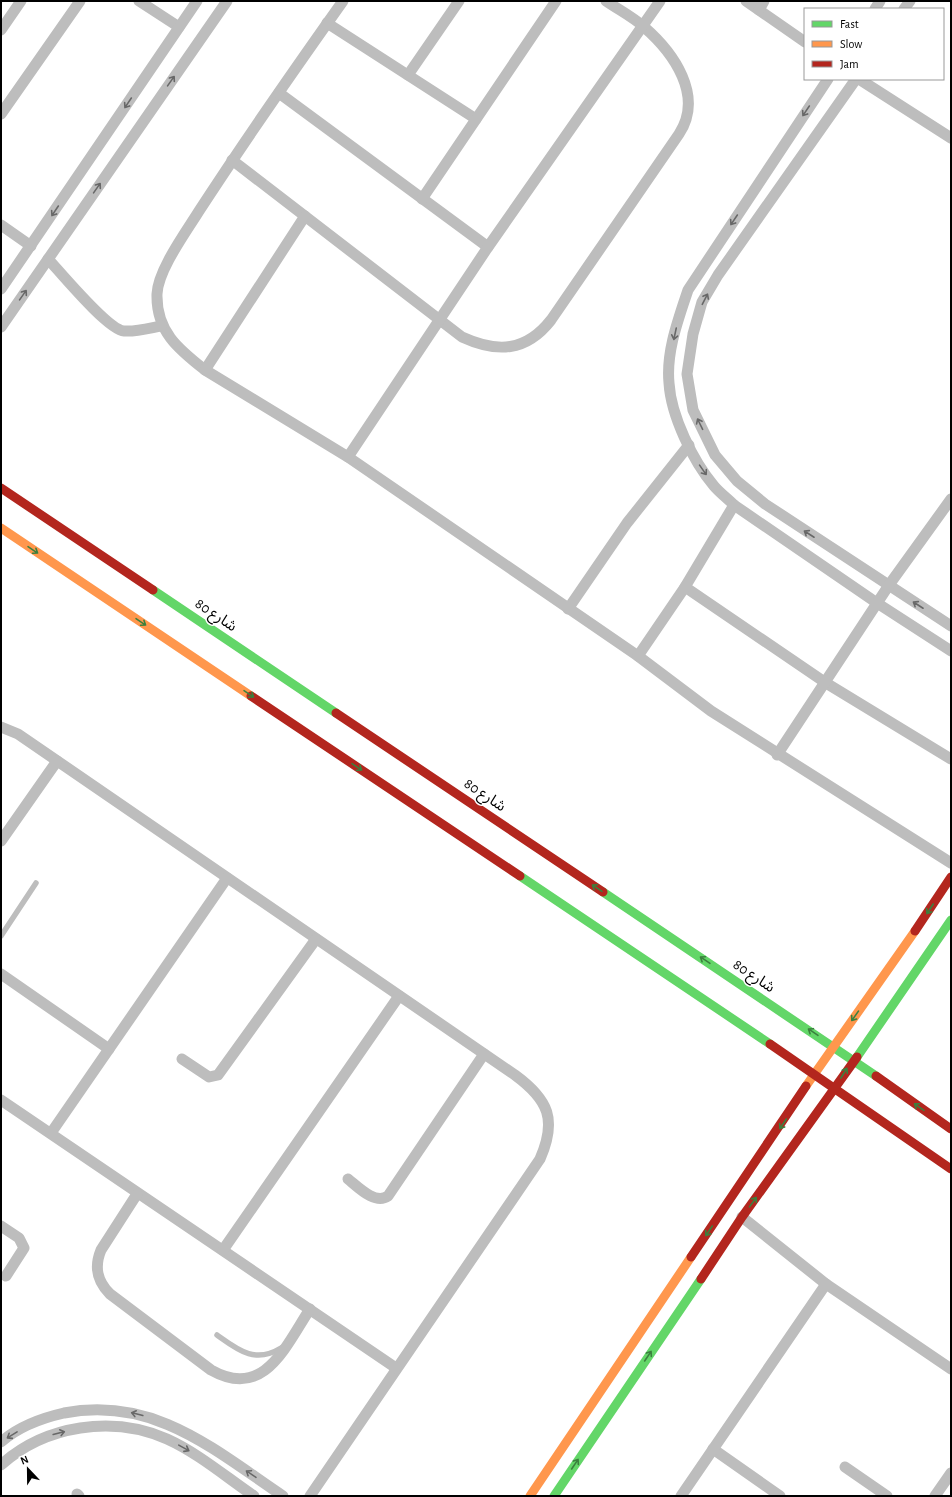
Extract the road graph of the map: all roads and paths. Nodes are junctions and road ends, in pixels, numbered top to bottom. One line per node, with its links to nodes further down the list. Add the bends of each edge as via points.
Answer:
1 (21, 1): 13 (street)
2 (80, 1): 23 (street)
3 (139, 1): 16 (street)
4 (197, 1): 16 (street)
5 (227, 1): 32 (street, one-way to 5)
6 (343, 1): 14 (street)
7 (459, 1): 18 (street)
8 (556, 1): 24 (street)
9 (606, 1): 15 (street)
10 (660, 1): 15 (street)
11 (746, 1): 12 (street)
12 (761, 5): 17 (street)
13 (3, 22)
14 (327, 23): 18 (street); 22 (street)
15 (643, 26): 31 (street); 34 (street, via 671,55 686,84 688,109 686,122 679,134 541,333 527,342 512,346 493,346 475,343 462,337)
16 (179, 27): 30 (street, one-way to 30)
17 (804, 41)
18 (408, 75): 24 (street)
19 (827, 80): 38 (street, one-way to 38, via 688,290 677,322 670,355 669,383 676,413)
20 (857, 80): 44 (street, one-way to 20, via 789,521 737,481 715,456 693,410 687,374 693,334 702,302 718,275)
21 (860, 80): 25 (street)
22 (279, 94): 26 (street); 27 (street)
23 (1, 114)
24 (476, 118): 27 (street)
25 (951, 138)
26 (232, 160): 28 (street); 35 (street, via 168,262 157,293)
27 (422, 199): 31 (street)
28 (306, 216): 34 (street); 37 (street)
29 (1, 225): 30 (street)
30 (31, 246): 33 (street)
31 (488, 247): 34 (street)
32 (48, 260): 35 (street, via 102,317 114,326 124,331); 36 (street, one-way to 32)
33 (1, 289)
34 (440, 321): 39 (street)
35 (161, 326): 37 (street, via 185,355)
36 (1, 327)
37 (205, 370): 39 (street)
38 (689, 445): 42 (street, one-way to 42, via 699,466 715,487); 47 (street, via 627,523)
39 (348, 457): 47 (street)
40 (1, 488): 66 (street, شارع 80, one-way to 40)
41 (951, 499): 44 (street)
42 (734, 505): 45 (street); 46 (street)
43 (1, 528): 71 (street, one-way to 71)
44 (889, 585): 46 (street); 48 (street, one-way to 44)
45 (685, 587): 50 (street); 51 (street)
46 (877, 603): 49 (street); 51 (street)
47 (568, 609): 50 (street)
48 (951, 626)
49 (951, 650)
50 (638, 656): 53 (street, via 711,711)
51 (826, 682): 53 (street); 54 (street)
52 (1, 727): 55 (street, via 18,734)
53 (777, 755): 57 (street)
54 (951, 759)
55 (57, 761): 56 (street); 59 (street)
56 (1, 840)
57 (951, 863)
58 (951, 877): 66 (street, one-way to 66)
59 (227, 878): 63 (street); 67 (street)
60 (36, 884): 62 (lane)
61 (951, 920): 70 (street)
62 (1, 936)
63 (316, 939): 65 (street); 69 (street, via 218,1075 206,1076)
64 (1, 974): 67 (street)
65 (399, 996): 68 (street); 81 (street)
66 (834, 1046): 70 (street, شارع 80); 71 (street)
67 (109, 1049): 75 (street)
68 (484, 1054): 77 (street, via 388,1196 374,1198); 87 (street, via 531,1087 543,1103 549,1122 548,1141 540,1159)
69 (182, 1059)
70 (852, 1061): 72 (street, one-way to 70); 74 (street, شارع 80, one-way to 70)
71 (816, 1075): 72 (street); 97 (street, one-way to 97)
72 (835, 1088): 76 (street); 79 (street, one-way to 72)
73 (1, 1100): 75 (street)
74 (951, 1129)
75 (51, 1133): 78 (street)
76 (951, 1169)
77 (348, 1179)
78 (138, 1194): 81 (street); 86 (street, via 97,1259 98,1278 110,1294 222,1376 242,1379 262,1374 272,1366)
79 (742, 1217): 83 (street); 98 (street, one-way to 79)
80 (1, 1226): 82 (street, via 19,1238 24,1248)
81 (223, 1250): 84 (street)
82 (6, 1276)
83 (826, 1284): 88 (street); 90 (street)
84 (310, 1310): 86 (street); 87 (street)
85 (217, 1335): 86 (lane, via 240,1352 252,1355 264,1355)
86 (287, 1345)
87 (396, 1368): 96 (street)
88 (951, 1369)
89 (1, 1442): 95 (street, one-way to 89, via 179,1428 155,1418 130,1412 104,1409 51,1416 26,1426)
90 (713, 1449): 99 (street); 100 (street)
91 (1, 1465): 94 (street, one-way to 94, via 29,1444 49,1435 95,1426 120,1427 144,1431 189,1450)
92 (845, 1467): 101 (street)
93 (951, 1473): 102 (street)
94 (254, 1496)
95 (283, 1496)
96 (310, 1496)
97 (530, 1496)
98 (554, 1496)
99 (681, 1496)
100 (780, 1496)
101 (887, 1496)
102 (935, 1496)

